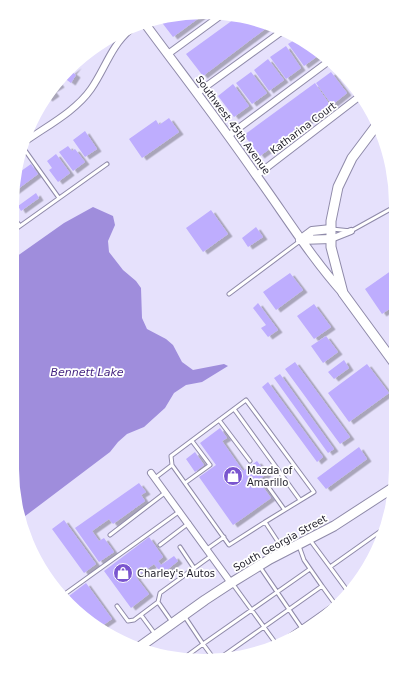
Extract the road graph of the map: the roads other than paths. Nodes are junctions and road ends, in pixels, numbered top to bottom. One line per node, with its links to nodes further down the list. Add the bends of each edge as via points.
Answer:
1 (216, 19): 5 (street)
2 (148, 28): 5 (street, Southwest 45th Avenue)
3 (278, 34): 7 (street)
4 (119, 40): 11 (street, via 91,89 81,101)
5 (168, 54): 7 (street, Southwest 45th Avenue)
6 (325, 64): 10 (street)
7 (197, 93): 10 (street, Southwest 45th Avenue)
8 (356, 99): 14 (street, Katharina Court)
9 (373, 129): 19 (main road, via 362,142 345,171 333,205)
10 (228, 136): 14 (street, Southwest 45th Avenue)
11 (31, 139)
12 (27, 151): 15 (lane)
13 (107, 164): 15 (lane)
14 (257, 175): 17 (street, Southwest 45th Avenue)
15 (59, 198): 18 (lane)
16 (389, 210): 20 (lane)
17 (286, 218): 21 (street, via 297,228); 23 (street, Southwest 45th Avenue)
18 (20, 226)
19 (331, 229): 20 (lane); 21 (street); 22 (main road)
20 (351, 230): 22 (street)
21 (312, 231): 23 (street)
22 (331, 239): 23 (street); 24 (main road, via 334,263)
23 (300, 240): 24 (street, Southwest 45th Avenue); 25 (lane)
24 (343, 293): 26 (main road)
25 (229, 294)
26 (389, 356)
27 (234, 409): 28 (lane); 38 (lane); 38 (lane, via 246,400 314,492)
28 (219, 420): 29 (lane); 30 (lane)
29 (192, 441): 31 (lane, via 171,456); 35 (lane, via 210,465)
30 (250, 461)
31 (172, 465): 33 (lane); 35 (lane)
32 (151, 473): 33 (street)
33 (156, 478): 36 (street)
34 (264, 481): 39 (lane)
35 (185, 483): 45 (lane)
36 (166, 492): 40 (street); 44 (lane)
37 (386, 493): 46 (main road, South Georgia Street)
38 (300, 500): 39 (lane)
39 (284, 509): 41 (lane)
40 (180, 511): 42 (street); 61 (lane)
41 (265, 522): 45 (lane, via 229,544); 51 (lane)
42 (189, 524): 48 (lane); 50 (street)
43 (377, 534): 54 (lane)
44 (110, 535)
45 (224, 537): 50 (lane)
46 (309, 539): 47 (main road, South Georgia Street); 54 (lane)
47 (298, 544): 51 (main road, South Georgia Street); 56 (lane)
48 (160, 545)
49 (180, 547): 55 (lane)
50 (207, 549): 52 (street)
51 (284, 552): 53 (main road, South Georgia Street)
52 (212, 555): 55 (lane); 57 (street)
53 (259, 566): 57 (main road, South Georgia Street); 60 (lane)
54 (330, 567): 59 (lane)
55 (194, 568): 63 (lane, via 160,593)
56 (310, 570): 58 (lane); 60 (lane)
57 (231, 583): 66 (lane); 68 (main road, South Georgia Street)
58 (322, 586): 62 (lane); 65 (lane)
59 (345, 588)
60 (278, 592): 65 (lane); 66 (lane)
61 (67, 593)
62 (333, 601)
63 (158, 602): 67 (lane); 69 (lane)
64 (117, 606): 67 (lane, via 128,621)
65 (289, 609): 70 (lane); 71 (lane)
66 (250, 610): 71 (lane); 75 (lane)
67 (141, 615): 72 (lane)
68 (183, 615): 69 (main road, South Georgia Street); 75 (lane)
69 (173, 623): 72 (main road, South Georgia Street)
70 (301, 626)
71 (263, 628): 73 (lane); 76 (lane)
72 (156, 635): 74 (main road, South Georgia Street)
73 (273, 641)
74 (144, 644)
75 (203, 644): 77 (lane); 78 (lane)
76 (229, 652)
77 (190, 654)
78 (210, 654)

